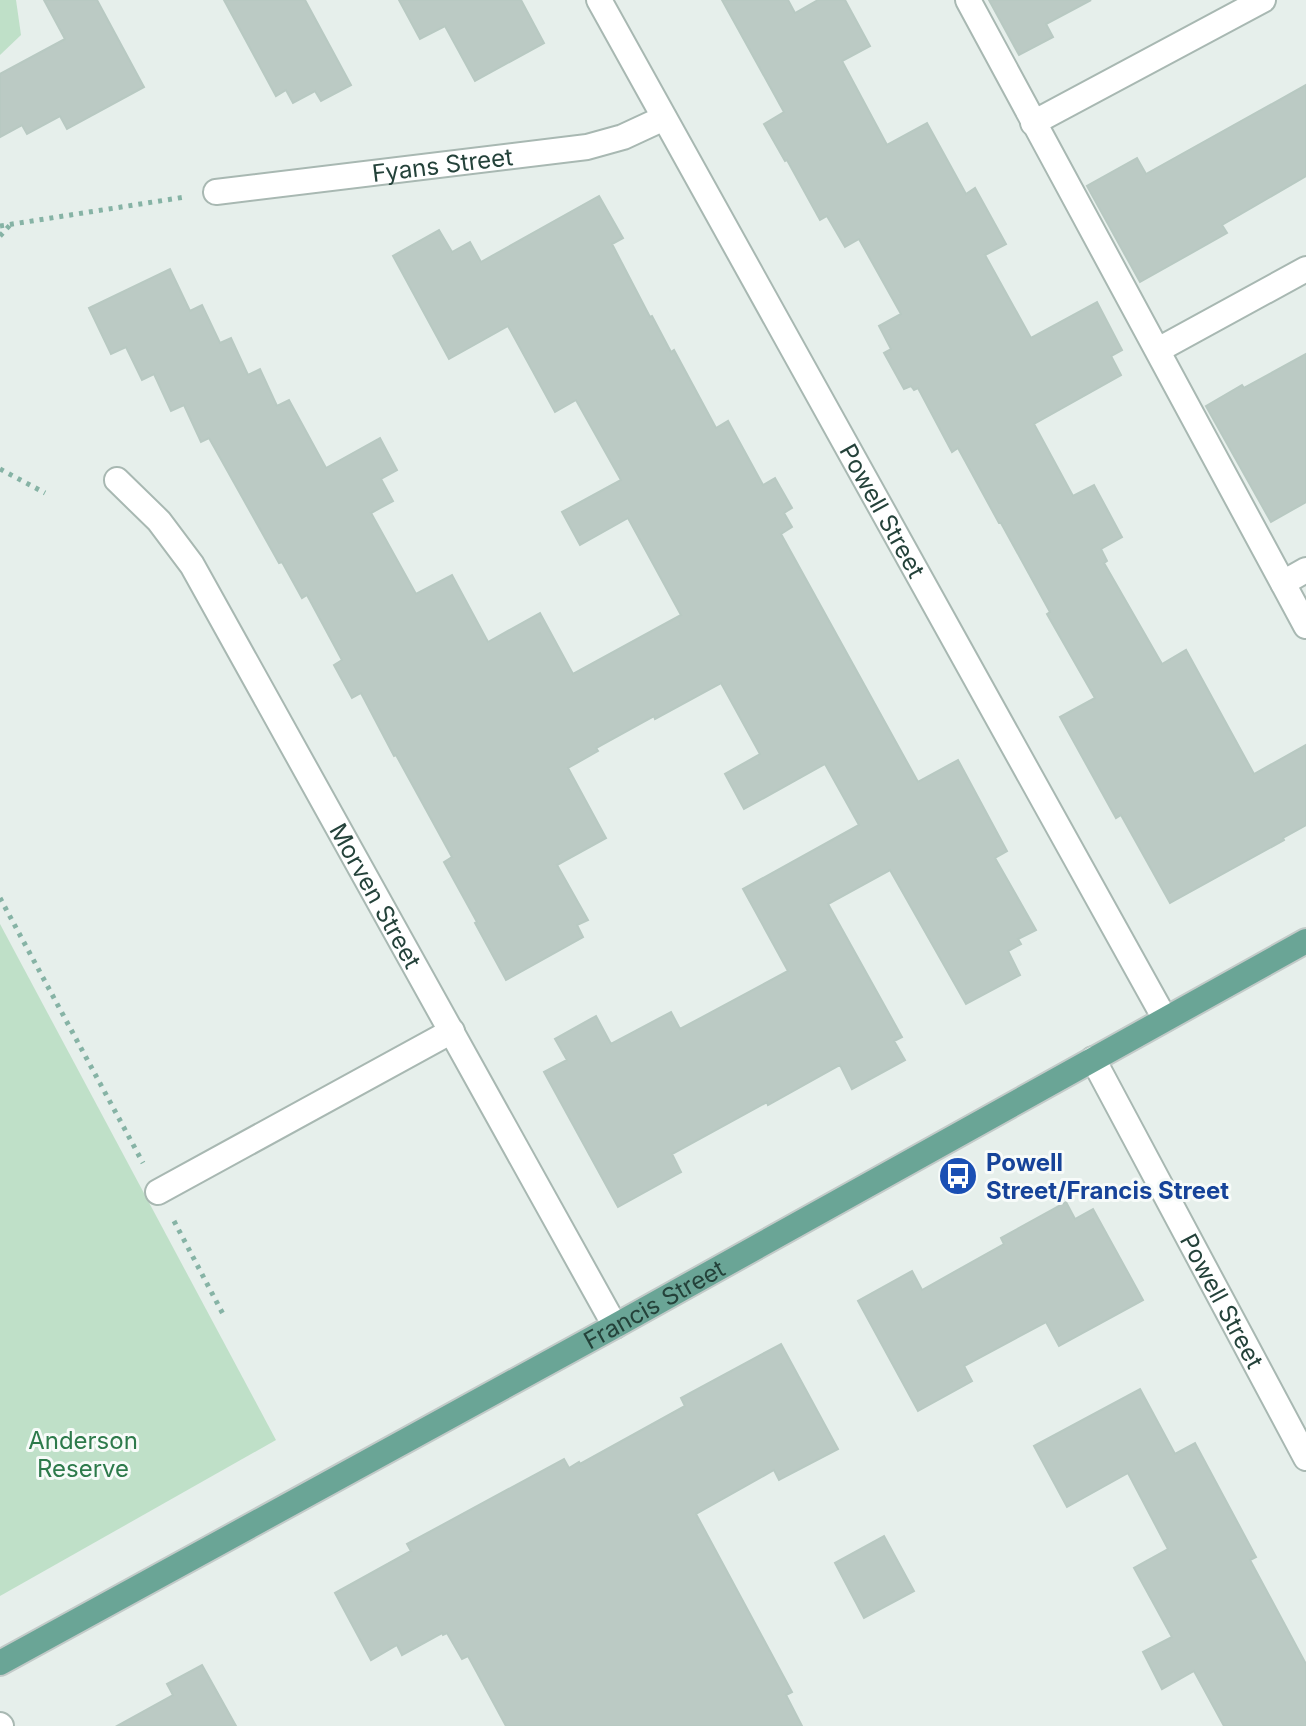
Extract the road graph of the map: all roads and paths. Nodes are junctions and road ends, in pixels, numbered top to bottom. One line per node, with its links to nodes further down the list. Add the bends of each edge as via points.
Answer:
1 (599, 0): 4 (street, Powell Street)
2 (968, 0): 5 (street)
3 (1263, 0): 5 (street)
4 (664, 118): 6 (street, Fyans Street, via 587,147); 20 (street, Powell Street)
5 (1033, 123): 11 (street)
6 (216, 192): 7 (path)
7 (10, 225): 8 (path); 9 (path)
8 (0, 226)
9 (0, 236)
10 (1306, 269): 11 (street)
11 (1158, 350): 16 (street)
12 (0, 469): 14 (path)
13 (117, 480): 21 (street, Morven Street, via 159,521 192,565)
14 (45, 493)
15 (1306, 570): 16 (street)
16 (1283, 583): 17 (street)
17 (1306, 626)
18 (0, 898): 23 (path)
19 (1306, 941): 20 (main road, Francis Street)
20 (1165, 1019): 22 (main road, Francis Street)
21 (452, 1031): 23 (street); 25 (street, Morven Street)
22 (1093, 1059): 25 (main road, Francis Street); 26 (street, Powell Street)
23 (158, 1192): 24 (path)
24 (224, 1316)
25 (615, 1326): 27 (main road, Francis Street)
26 (1306, 1458)
27 (0, 1663)

